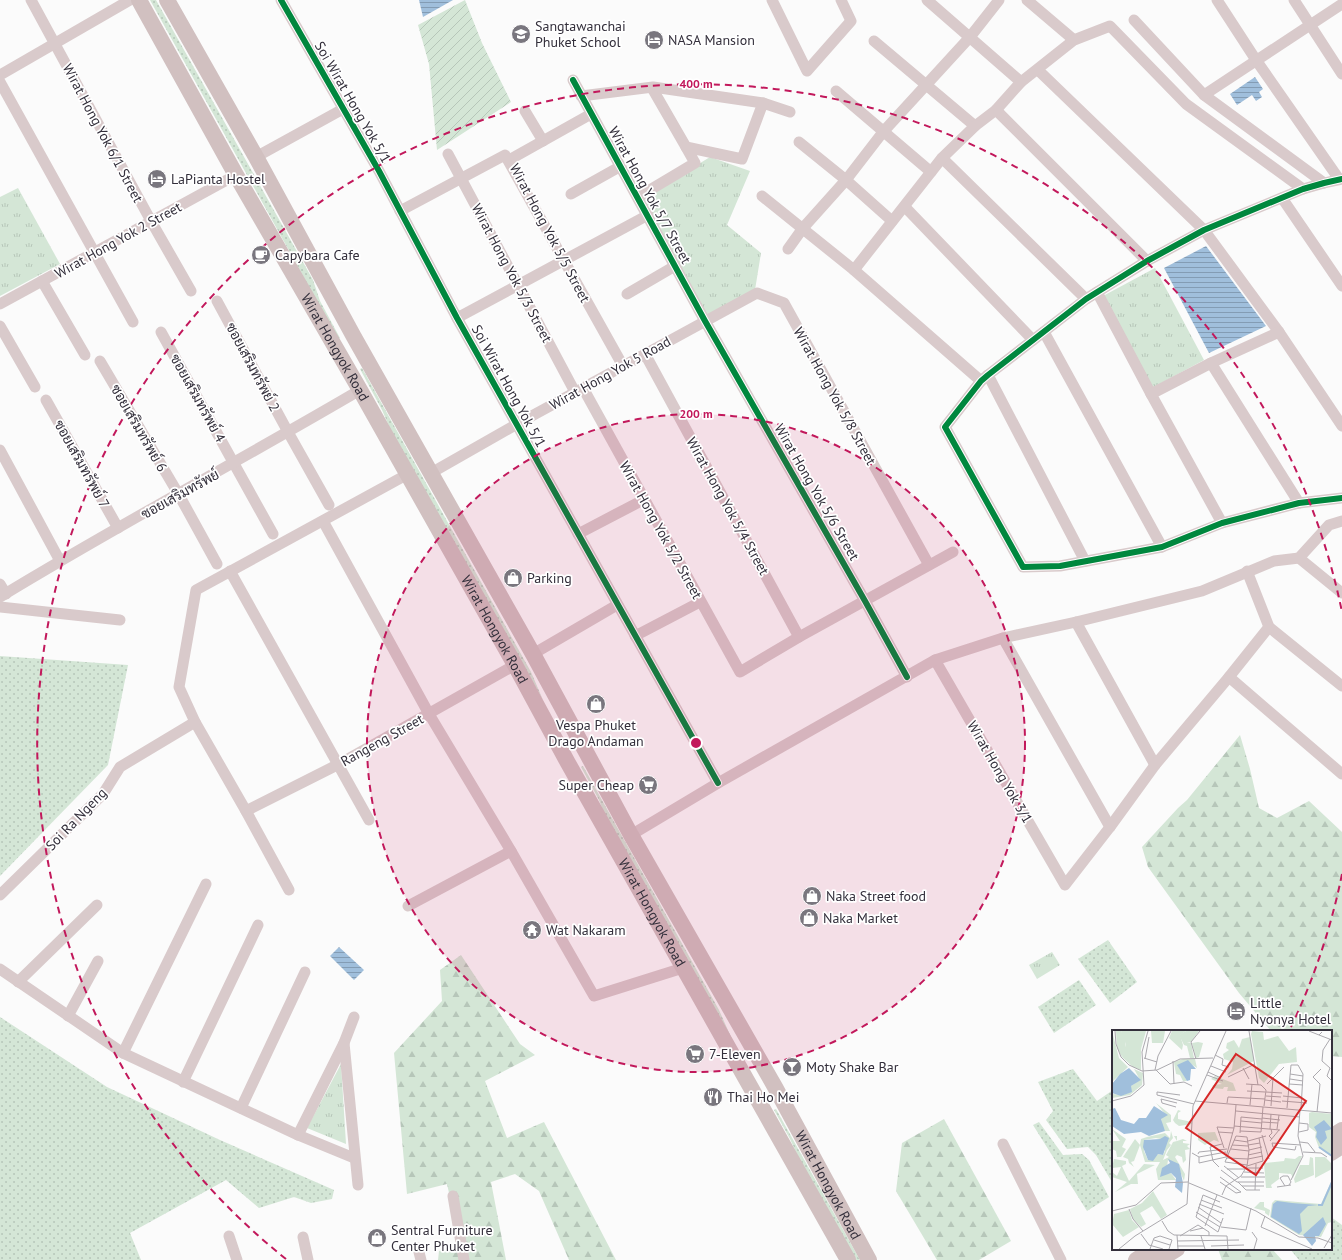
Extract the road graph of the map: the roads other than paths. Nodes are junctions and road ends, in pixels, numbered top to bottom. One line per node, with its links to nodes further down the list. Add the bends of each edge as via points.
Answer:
1 (31, 0): 19 (street, Wirat Hong Yok 6/1 Street)
2 (130, 0): 19 (street)
3 (139, 0): 49 (main road, Wirat Hongyok Road)
4 (167, 0): 44 (main road, Wirat Hongyok Road)
5 (281, 0): 33 (street, Soi Wirat Hong Yok 5/1)
6 (772, 0): 7 (street, via 807,71 851,21)
7 (841, 0)
8 (927, 0): 16 (street)
9 (999, 0): 16 (street)
10 (1027, 0): 17 (street)
11 (1217, 0): 20 (street)
12 (1294, 0): 15 (street)
13 (1342, 4): 15 (street)
14 (1134, 20): 30 (street)
15 (1310, 25): 20 (street); 22 (street)
16 (970, 37): 26 (street); 27 (street)
17 (1074, 40): 21 (street); 54 (street, via 1110,26 1186,104)
18 (874, 41): 27 (street)
19 (54, 44): 23 (street); 63 (street, Wirat Hong Yok 6/1 Street)
20 (1256, 60): 30 (street); 51 (street)
21 (1038, 70): 26 (street); 65 (street)
22 (1342, 74)
23 (0, 75)
24 (573, 80): 31 (street, Wirat Hong Yok 5/7 Street)
25 (0, 82): 67 (street)
26 (1021, 82): 34 (street)
27 (927, 85): 38 (street); 39 (street)
28 (652, 88): 31 (street); 32 (street); 42 (street)
29 (836, 91): 39 (street)
30 (1204, 94): 53 (street)
31 (581, 96): 37 (street, Wirat Hong Yok 5/7 Street)
32 (763, 103): 36 (street); 42 (street, via 742,159)
33 (343, 109): 44 (street); 60 (street, Soi Wirat Hong Yok 5/1)
34 (996, 110): 38 (street); 69 (street)
35 (525, 111): 40 (street)
36 (790, 112)
37 (591, 114): 40 (street, Wirat Hong Yok 5/5 Street); 47 (street, Wirat Hong Yok 5/7 Street)
38 (975, 126): 45 (street)
39 (884, 132): 48 (street); 52 (street)
40 (543, 141): 46 (street, Wirat Hong Yok 5/5 Street)
41 (799, 142): 52 (street)
42 (686, 147): 57 (street, via 695,163)
43 (448, 154): 50 (street, Wirat Hong Yok 5/3 Street)
44 (256, 157): 88 (main road, Wirat Hongyok Road)
45 (942, 158): 48 (street); 78 (street)
46 (509, 160): 50 (street, via 505,155); 68 (street, Wirat Hong Yok 5/5 Street)
47 (621, 166): 55 (street); 57 (street, Wirat Hong Yok 5/7 Street)
48 (931, 172): 59 (street)
49 (236, 175): 63 (street, Wirat Hong Yok 2 Street); 90 (main road, Wirat Hongyok Road)
50 (461, 178): 60 (street); 73 (street, Wirat Hong Yok 5/3 Street)
51 (1341, 179): 53 (street)
52 (846, 180): 62 (street); 64 (street)
53 (1324, 182): 54 (street)
54 (1303, 189): 58 (street)
55 (571, 194)
56 (762, 196): 64 (street)
57 (638, 197): 61 (street, Wirat Hong Yok 5/7 Street)
58 (1282, 198): 65 (street); 74 (street)
59 (905, 207): 62 (street); 89 (street)
60 (400, 211): 81 (street, Soi Wirat Hong Yok 5/1)
61 (648, 215): 68 (street); 70 (street, Wirat Hong Yok 5/7 Street)
62 (892, 221): 71 (street)
63 (150, 222): 67 (street, Wirat Hong Yok 2 Street); 75 (street, Wirat Hong Yok 6/1 Street)
64 (803, 228): 66 (street); 71 (street)
65 (1204, 230): 69 (street); 87 (street)
66 (788, 249)
67 (94, 253): 72 (street, Wirat Hong Yok 2 Street); 83 (street)
68 (564, 260): 73 (street); 95 (street, Wirat Hong Yok 5/5 Street)
69 (1147, 260): 76 (street)
70 (676, 266): 77 (street); 82 (street, Wirat Hong Yok 5/7 Street)
71 (854, 270): 96 (street)
72 (42, 281): 80 (street, Wirat Hong Yok 2 Street); 92 (street)
73 (518, 285): 81 (street); 99 (street, Wirat Hong Yok 5/3 Street)
74 (1342, 286)
75 (191, 291)
76 (1097, 292): 78 (street); 100 (street)
77 (627, 294)
78 (1086, 299): 86 (street)
79 (217, 301): 104 (street, ซอยเสริมทรัพย์ 2)
80 (0, 304)
81 (457, 318): 102 (street, Soi Wirat Hong Yok 5/1)
82 (705, 321): 91 (street, Wirat Hong Yok 5 Road); 126 (street, Wirat Hong Yok 5/8 Street, via 757,293 784,304); 132 (street, Wirat Hong Yok 5/6 Street)
83 (133, 322)
84 (0, 326): 97 (street)
85 (161, 332): 106 (street, ซอยเสริมทรัพย์ 4)
86 (1044, 332): 89 (street); 120 (street)
87 (1279, 332): 94 (street); 103 (street)
88 (354, 337): 90 (main road); 107 (main road, Wirat Hongyok Road)
89 (1033, 340): 96 (street)
90 (336, 348): 98 (main road, Wirat Hongyok Road)
91 (645, 354): 95 (street, Wirat Hong Yok 5 Road); 140 (street, Wirat Hong Yok 5/4 Street)
92 (85, 355)
93 (100, 361): 109 (street, ซอยเสริมทรัพย์ 6)
94 (1211, 363): 100 (street); 112 (street)
95 (623, 366): 99 (street, Wirat Hong Yok 5 Road)
96 (985, 378): 124 (street); 124 (street, via 945,427 1023,567)
97 (35, 387)
98 (360, 390): 104 (street, ซอยเสริมทรัพย์); 108 (main road, Wirat Hongyok Road)
99 (579, 390): 102 (street, Wirat Hong Yok 5 Road); 111 (street, Wirat Hong Yok 5/2 Street)
100 (1151, 394): 116 (street)
101 (46, 400): 117 (street, ซอยเสริมทรัพย์ 7)
102 (517, 424): 107 (street, Wirat Hong Yok 5 Road); 119 (street, Soi Wirat Hong Yok 5/1)
103 (1342, 426)
104 (288, 432): 106 (street, ซอยเสริมทรัพย์); 113 (street, ซอยเสริมทรัพย์ 2)
105 (0, 450): 123 (street)
106 (234, 463): 109 (street, ซอยเสริมทรัพย์); 118 (street, ซอยเสริมทรัพย์ 4)
107 (431, 473): 142 (main road, Wirat Hongyok Road)
108 (408, 474): 114 (street); 144 (main road, Wirat Hongyok Road)
109 (179, 495): 117 (street, ซอยเสริมทรัพย์); 125 (street, ซอยเสริมทรัพย์ 6)
110 (1342, 498): 112 (street)
111 (643, 500): 119 (street); 133 (street, Wirat Hong Yok 5/2 Street)
112 (1299, 503): 116 (street)
113 (329, 505)
114 (323, 521): 127 (street); 148 (street)
115 (1342, 521): 122 (street, via 1329,525)
116 (1222, 523): 120 (street)
117 (118, 528): 123 (street, ซอยเสริมทรัพย์)
118 (273, 534)
119 (578, 534): 134 (street, Soi Wirat Hong Yok 5/1)
120 (1162, 547): 124 (street)
121 (953, 552): 126 (street)
122 (1299, 558): 128 (street, via 1274,561); 130 (street)
123 (60, 561): 131 (street, ซอยเสริมทรัพย์)
124 (1085, 562)
125 (217, 564)
126 (929, 565): 132 (street)
127 (230, 571): 149 (street, via 196,590 179,687); 152 (street)
128 (1247, 571): 137 (street, via 1202,591); 138 (street)
129 (0, 584): 131 (street)
130 (1342, 593)
131 (3, 596)
132 (865, 601): 140 (street); 145 (street, Wirat Hong Yok 5/6 Street)
133 (700, 602): 139 (street); 140 (street, via 740,672)
134 (617, 605): 139 (street, Soi Wirat Hong Yok 5/1); 142 (street)
135 (0, 607): 136 (street)
136 (120, 620)
137 (1076, 622): 141 (street); 153 (street)
138 (1269, 627): 146 (street); 147 (street)
139 (635, 636): 155 (street, Soi Wirat Hong Yok 5/1)
140 (799, 637)
141 (1003, 638): 143 (street); 158 (street)
142 (533, 654): 150 (main road, Wirat Hongyok Road)
143 (935, 660): 145 (street); 158 (street, Wirat Hong Yok 3/1, via 1065,885)
144 (514, 665): 148 (street, Rangeng Street); 151 (main road, Wirat Hongyok Road)
145 (907, 676): 155 (street)
146 (1229, 677): 153 (street); 154 (street)
147 (1342, 686)
148 (429, 714): 152 (street, Rangeng Street); 160 (street)
149 (195, 722): 156 (street); 163 (street, Soi Ra Ngeng, via 120,767 103,794)
150 (586, 753): 151 (main road); 159 (main road, Wirat Hongyok Road)
151 (568, 763): 168 (main road, Wirat Hongyok Road)
152 (339, 764): 156 (street, Rangeng Street); 157 (street)
153 (1156, 765): 158 (street)
154 (1342, 774)
155 (718, 783): 159 (street)
156 (246, 811): 162 (street)
157 (369, 820)
158 (1110, 827)
159 (631, 835): 177 (main road, Wirat Hongyok Road)
160 (511, 851): 165 (street); 168 (street, via 594,996)
161 (206, 884): 175 (street)
162 (289, 890)
163 (0, 895)
164 (97, 905): 171 (street)
165 (408, 906)
166 (258, 925): 176 (street)
167 (98, 961): 172 (street)
168 (683, 968): 178 (main road, Wirat Hongyok Road)
169 (0, 969): 171 (street)
170 (305, 972): 179 (street)
171 (18, 982): 172 (street)
172 (68, 1016): 175 (street)
173 (354, 1017): 174 (street)
174 (344, 1043): 181 (street); 186 (street)
175 (123, 1053): 176 (street)
176 (183, 1082): 179 (street)
177 (775, 1087): 178 (main road); 199 (main road, Wirat Hongyok Road)
178 (756, 1099): 198 (main road, Wirat Hongyok Road)
179 (241, 1108): 181 (street)
180 (1342, 1130): 182 (main road)
181 (298, 1135): 186 (street)
182 (1332, 1136)
183 (1003, 1144): 200 (street)
184 (1342, 1146): 185 (main road)
185 (1332, 1152)
186 (354, 1158): 187 (street)
187 (358, 1185)
188 (453, 1196): 197 (street)
189 (229, 1236): 194 (street)
190 (303, 1237): 195 (street)
191 (418, 1248): 196 (street)
192 (1151, 1250): 201 (main road)
193 (1175, 1250): 202 (main road)
194 (237, 1260)
195 (308, 1260)
196 (421, 1260)
197 (464, 1260)
198 (848, 1260)
199 (869, 1260)
200 (1061, 1260)
201 (1136, 1260)
202 (1159, 1260)

